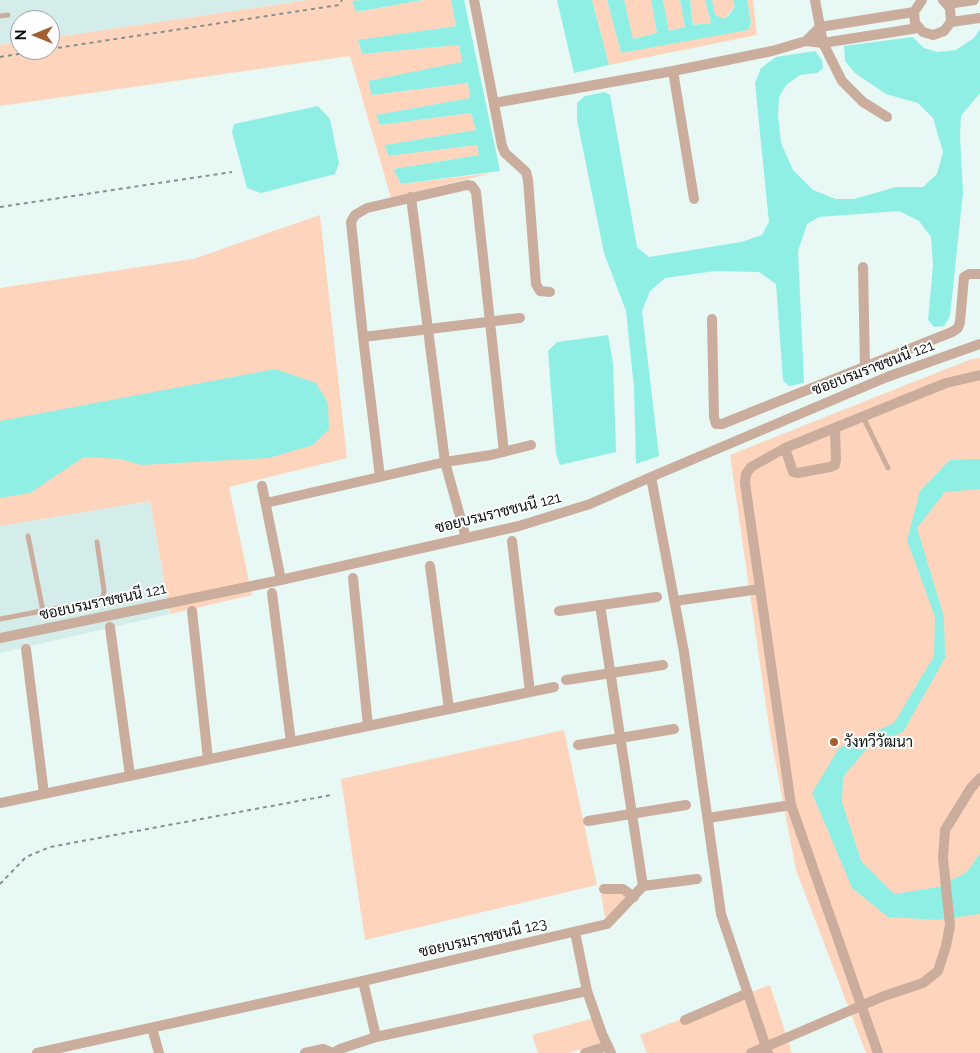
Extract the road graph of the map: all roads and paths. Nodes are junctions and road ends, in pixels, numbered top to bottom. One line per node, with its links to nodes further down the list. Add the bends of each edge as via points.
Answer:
1 (342, 0): 16 (path, via 339,5)
2 (474, 0): 18 (street)
3 (815, 0): 12 (street)
4 (922, 0): 7 (street)
5 (974, 0): 6 (street)
6 (945, 2): 11 (street, via 951,13)
7 (914, 12): 12 (street); 13 (street)
8 (8, 15): 9 (lane)
9 (0, 16)
10 (980, 18): 11 (street)
11 (951, 22): 13 (street, via 939,34 928,34)
12 (820, 27): 14 (street); 15 (street)
13 (918, 28): 15 (street)
14 (806, 41): 15 (street); 17 (street)
15 (823, 43): 19 (street, via 842,81 863,102)
16 (60, 47)
17 (673, 71): 18 (street); 22 (street)
18 (494, 103): 26 (street, via 505,153 526,172 536,284 540,291)
19 (888, 117)
20 (232, 172): 23 (path)
21 (411, 198): 29 (street, via 467,185 476,192); 30 (street); 31 (street, via 367,208 355,215 351,222)
22 (694, 199)
23 (0, 208)
24 (863, 267): 33 (street)
25 (980, 274): 33 (street, via 969,274 964,278 958,328)
26 (550, 292)
27 (520, 318): 29 (street)
28 (712, 319): 33 (street, via 716,424)
29 (489, 321): 30 (street); 39 (street)
30 (427, 330): 31 (street); 40 (street)
31 (363, 337): 43 (street)
32 (980, 344): 42 (street, ซอยบรมราชชนนี 121, via 887,376)
33 (865, 368)
34 (980, 375): 35 (street, via 946,382)
35 (863, 417): 36 (street); 41 (lane)
36 (835, 429): 38 (street); 38 (street, via 836,460 830,467 793,472)
37 (531, 445): 39 (street)
38 (785, 448): 53 (street, via 751,467 746,474)
39 (504, 452): 40 (street)
40 (445, 462): 43 (street); 47 (street)
41 (888, 468)
42 (651, 476): 47 (street, ซอยบรมราชชนนี 121, via 590,504); 56 (street)
43 (380, 477): 45 (street)
44 (262, 486): 45 (street)
45 (266, 503): 52 (street)
46 (28, 536): 58 (lane)
47 (466, 538): 52 (street, ซอยบรมราชชนนี 121)
48 (512, 540): 69 (street)
49 (97, 542): 58 (lane, via 103,597)
50 (430, 566): 70 (street)
51 (353, 578): 71 (street)
52 (282, 580): 63 (street, ซอยบรมราชชนนี 121)
53 (760, 588): 56 (street); 83 (street)
54 (272, 593): 74 (street)
55 (657, 597): 57 (street)
56 (675, 601): 85 (street)
57 (600, 605): 60 (street); 66 (street)
58 (43, 611): 61 (lane)
59 (192, 611): 76 (street)
60 (559, 611)
61 (0, 619)
62 (110, 627): 77 (street)
63 (0, 638)
64 (26, 649): 79 (street)
65 (663, 665): 66 (street)
66 (612, 674): 67 (street); 73 (street)
67 (566, 680)
68 (554, 687): 69 (street)
69 (530, 692): 70 (street)
70 (449, 709): 71 (street)
71 (368, 726): 74 (street)
72 (674, 729): 73 (street)
73 (621, 737): 75 (street); 84 (street)
74 (291, 742): 76 (street)
75 (578, 745)
76 (208, 760): 77 (street)
77 (130, 776): 79 (street)
78 (980, 778): 96 (street, via 945,830 943,858 950,925 938,972 923,983)
79 (44, 794): 81 (street)
80 (331, 795): 88 (path, via 50,848 26,858)
81 (0, 803)
82 (686, 805): 84 (street)
83 (791, 805): 85 (street); 96 (street)
84 (632, 814): 86 (street); 89 (street)
85 (708, 818): 95 (street, via 721,914)
86 (588, 821)
87 (698, 879): 89 (street)
88 (0, 884)
89 (643, 886): 91 (street, ซอยบรมราชชนนี 123)
90 (604, 889): 91 (street, via 623,889)
91 (634, 897): 92 (street, ซอยบรมราชชนนี 123, via 607,924)
92 (575, 932): 93 (street, ซอยบรมราชชนนี 123); 94 (street)
93 (363, 981): 98 (street, ซอยบรมราชชนนี 123); 99 (street)
94 (588, 991): 99 (street); 100 (street)
95 (748, 993): 97 (street); 101 (street)
96 (862, 1006): 101 (street); 108 (street)
97 (685, 1020)
98 (152, 1028): 102 (street, ซอยบรมราชชนนี 123); 103 (street)
99 (376, 1037): 105 (street)
100 (609, 1049): 106 (street)
101 (767, 1050): 107 (street)
102 (37, 1053)
103 (159, 1053)
104 (305, 1053): 105 (street, via 323,1048)
105 (333, 1053)
106 (585, 1053)
107 (751, 1053)
108 (878, 1053)

